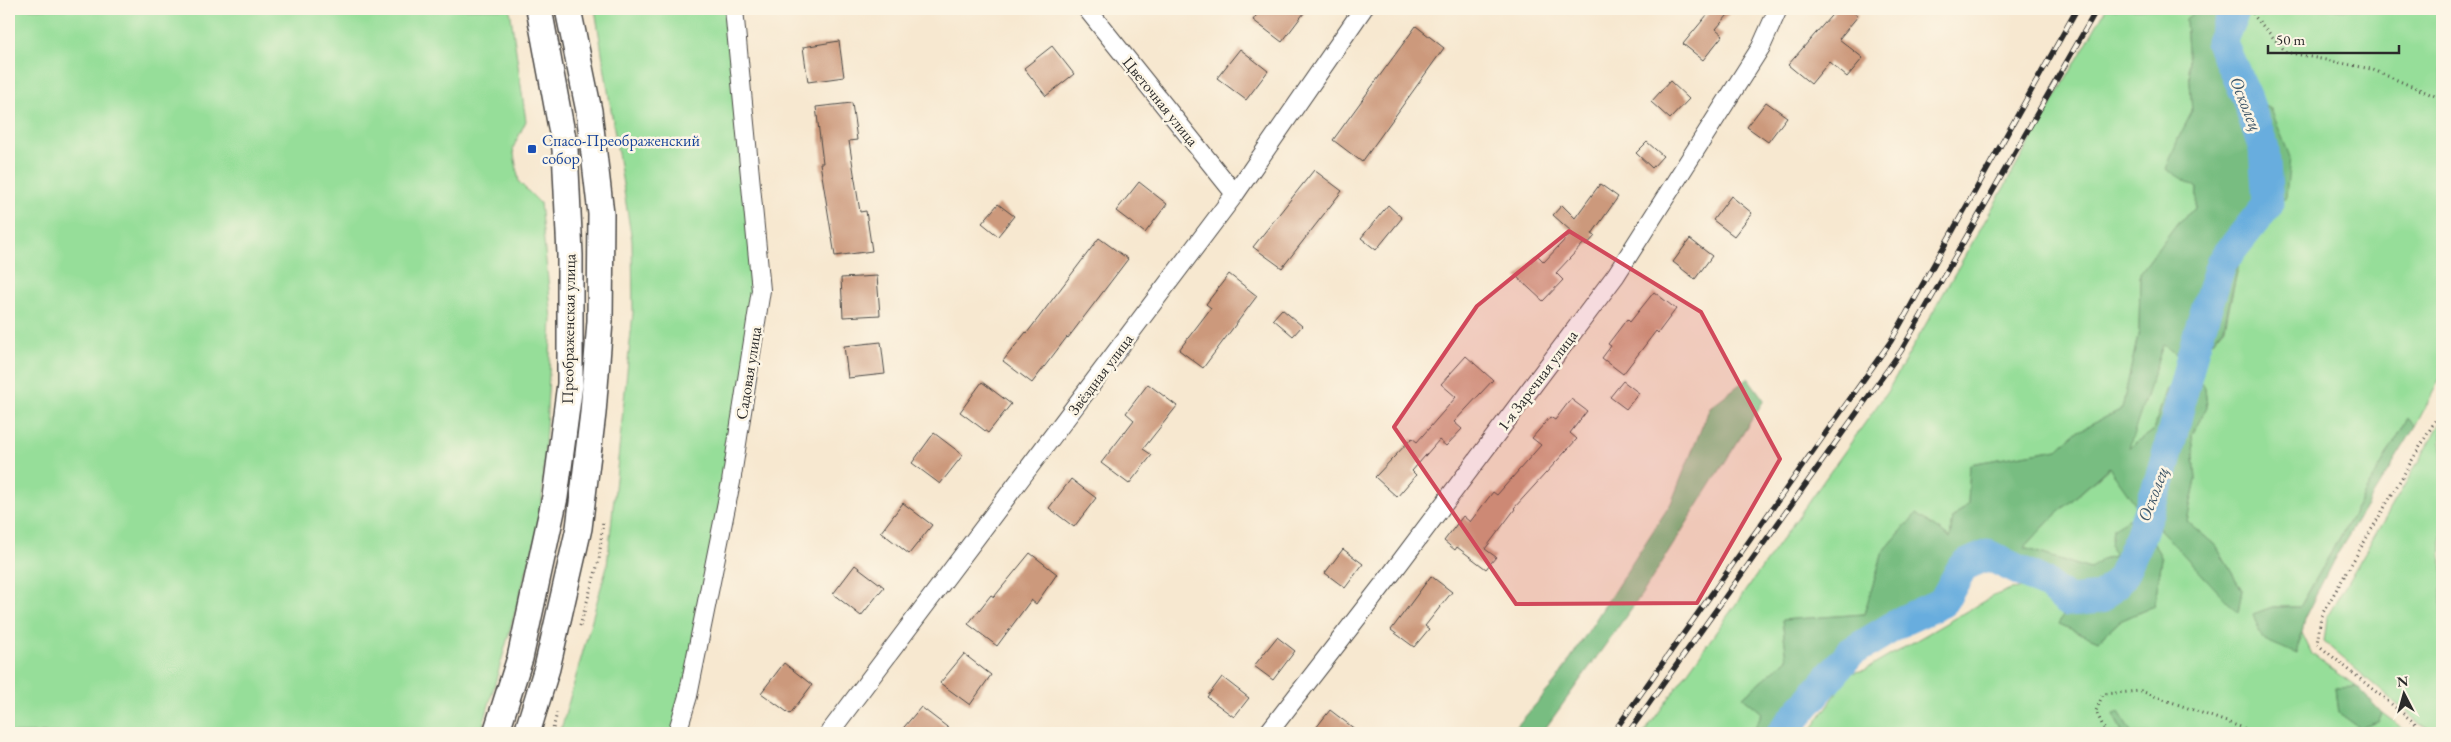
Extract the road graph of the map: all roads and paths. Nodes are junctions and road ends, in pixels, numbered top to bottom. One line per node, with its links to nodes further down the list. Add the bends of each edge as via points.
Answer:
1 (539, 9): 11 (main road, Преображенская улица, via 565,149 570,255 570,384 555,498 520,658)
2 (568, 9): 12 (main road, Преображенская улица, via 589,111 600,214 600,321 579,528 547,668)
3 (734, 9): 13 (street, Садовая улица, via 761,290 731,482)
4 (1087, 9): 9 (street, Цветочная улица)
5 (1363, 9): 9 (street, Звёздная улица)
6 (1778, 9): 15 (street, 1-я Заречная улица, via 1761,47 1616,274)
7 (2251, 9): 8 (path, via 2286,52 2371,69)
8 (2442, 99)
9 (1235, 194): 14 (street, Звёздная улица)
10 (2442, 409): 18 (path, via 2321,616 2317,644)
11 (496, 733)
12 (527, 733)
13 (678, 733)
14 (829, 733)
15 (1268, 733)
16 (2106, 733): 17 (path, via 2096,710 2103,694 2141,691)
17 (2257, 733)
18 (2427, 733)

